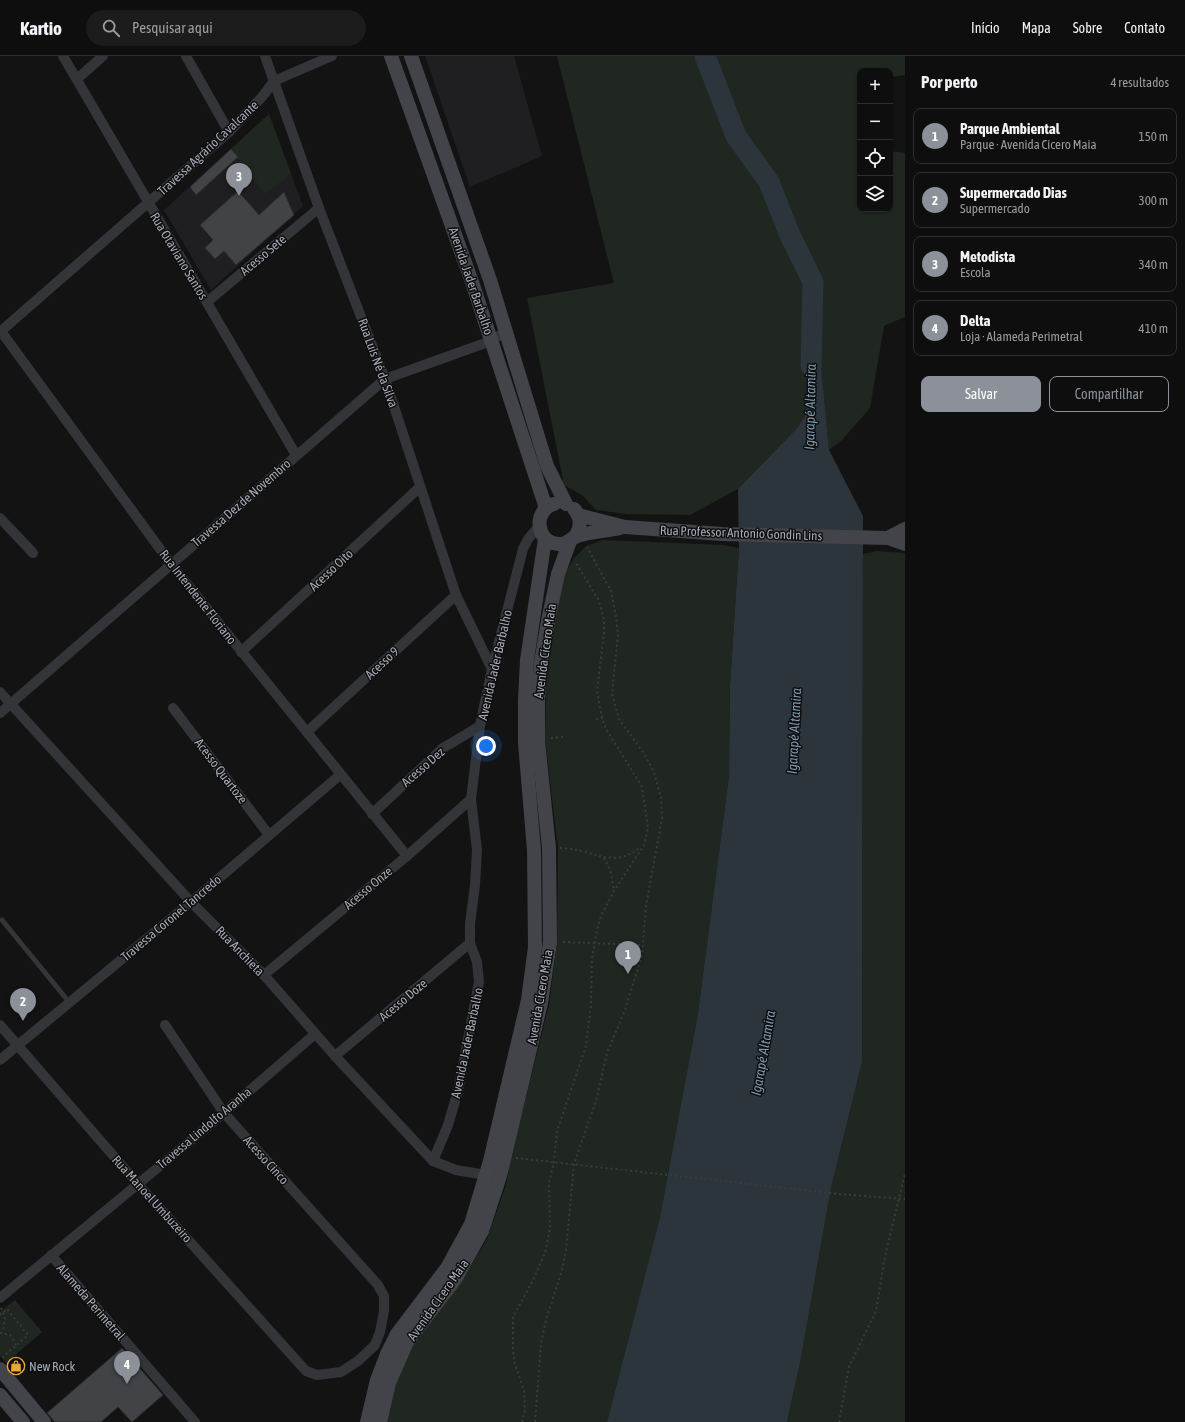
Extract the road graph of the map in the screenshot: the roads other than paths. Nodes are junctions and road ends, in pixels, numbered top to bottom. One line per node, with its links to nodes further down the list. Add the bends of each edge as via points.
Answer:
1 (63, 56): 8 (street, Rua Otaviano Santos)
2 (103, 56): 8 (street)
3 (186, 56): 10 (street)
4 (265, 56): 9 (street, Rua Luís Né da Silva)
5 (332, 56): 9 (street, Travessa Agrário Cavalcante)
6 (391, 56): 16 (main road, Avenida Jader Barbalho)
7 (411, 56): 15 (main road, Avenida Jader Barbalho)
8 (77, 79): 11 (street, Rua Otaviano Santos)
9 (274, 81): 10 (street, Travessa Agrário Cavalcante); 12 (street, Rua Luís Né da Silva)
10 (229, 132): 11 (street, Travessa Agrário Cavalcante)
11 (148, 204): 13 (street, Rua Otaviano Santos); 14 (street, Travessa Agrário Cavalcante)
12 (319, 208): 13 (street, Acesso Sete); 17 (street, Rua Luís Né da Silva)
13 (207, 302): 18 (street, Rua Otaviano Santos)
14 (0, 331): 31 (street, Rua Intendente Floriano)
15 (506, 332): 16 (street, Travessa Dez de Novembro); 20 (main road, Avenida Jader Barbalho, via 547,466)
16 (491, 341): 17 (street, Travessa Dez de Novembro); 21 (main road, Avenida Jader Barbalho)
17 (385, 379): 18 (street, Travessa Dez de Novembro); 19 (street, Rua Luís Né da Silva)
18 (296, 455): 31 (street, Travessa Dez de Novembro)
19 (420, 487): 32 (street, Rua Luís Né da Silva); 33 (street, Acesso Oito)
20 (566, 504): 21 (main road); 22 (main road)
21 (546, 508): 26 (main road, via 542,513)
22 (578, 515): 24 (main road, Rua Professor Antonio Gondin Lins); 28 (main road, via 580,527)
23 (0, 518): 30 (street)
24 (625, 527): 27 (main road, Rua Professor Antonio Gondin Lins, via 722,534); 28 (main road)
25 (905, 529): 27 (main road)
26 (542, 532): 28 (main road, via 557,544); 34 (street, Avenida Jader Barbalho, via 528,539 523,549); 59 (main road, Avenida Cícero Maia, via 527,660 525,700 525,743 534,850 535,946 528,1000)
27 (884, 538): 29 (main road, Rua Professor Antonio Gondin Lins)
28 (577, 542): 60 (main road, Avenida Cícero Maia, via 558,574 541,662 538,700 538,741 549,848 550,942 541,1003)
29 (905, 544)
30 (33, 553)
31 (170, 564): 33 (street, Rua Intendente Floriano); 36 (street, Travessa Dez de Novembro)
32 (456, 595): 34 (street, Rua Luís Né da Silva); 40 (street, Acesso 9)
33 (241, 652): 40 (street, Rua Intendente Floriano)
34 (492, 669): 39 (street, Avenida Jader Barbalho)
35 (0, 692): 36 (street, Rua Anchieta)
36 (11, 704): 38 (street, Travessa Dez de Novembro); 46 (street, Rua Anchieta)
37 (173, 708): 44 (street, Acesso Quartoze)
38 (0, 713)
39 (480, 726): 42 (street, Avenida Jader Barbalho); 43 (street, Acesso Dez, via 443,748)
40 (308, 731): 41 (street, Rua Intendente Floriano)
41 (340, 775): 43 (street, Rua Intendente Floriano); 44 (street, Travessa Coronel Tancredo)
42 (471, 799): 45 (street, Acesso Onze); 48 (street, Avenida Jader Barbalho, via 477,850)
43 (372, 814): 45 (street, Rua Intendente Floriano)
44 (269, 835): 46 (street, Travessa Coronel Tancredo)
45 (407, 856): 49 (street, Acesso Onze)
46 (191, 902): 49 (street, Rua Anchieta); 50 (street, Travessa Coronel Tancredo)
47 (2, 920): 50 (lane)
48 (470, 943): 55 (street, Acesso Doze); 58 (street, Avenida Jader Barbalho, via 477,962 479,982 475,1010 458,1091 448,1125)
49 (264, 975): 53 (street, Rua Anchieta)
50 (69, 1002): 54 (street, Travessa Coronel Tancredo)
51 (0, 1025): 54 (street, Rua Manoel Umbuzeiro)
52 (166, 1025): 57 (street, Acesso Cinco)
53 (316, 1034): 55 (street, Rua Anchieta); 57 (street, Travessa Lindolfo Aranha)
54 (17, 1045): 56 (street, Travessa Coronel Tancredo); 61 (street, Rua Manoel Umbuzeiro)
55 (335, 1056): 58 (street, Rua Anchieta)
56 (0, 1060)
57 (224, 1113): 61 (street, Travessa Lindolfo Aranha); 64 (street, Acesso Cinco, via 378,1285 384,1296 384,1311)
58 (433, 1161): 59 (street, Rua Anchieta, via 456,1170)
59 (485, 1176): 60 (street, Rua Anchieta); 65 (main road, Avenida Cícero Maia, via 471,1224 447,1268 397,1334)
60 (500, 1176): 72 (main road, Avenida Cícero Maia, via 482,1231 456,1278 407,1342 396,1364)
61 (138, 1184): 62 (street, Travessa Lindolfo Aranha); 64 (street, Rua Manoel Umbuzeiro, via 306,1371 317,1375 341,1372)
62 (51, 1255): 63 (street, Travessa Lindolfo Aranha); 70 (street, Alameda Perimetral)
63 (0, 1298)
64 (375, 1345): 65 (street)
65 (387, 1354): 71 (main road, Avenida Cícero Maia, via 377,1380)
66 (0, 1369): 68 (main road)
67 (0, 1395): 69 (main road)
68 (40, 1417): 69 (street)
69 (24, 1422)
70 (195, 1422)
71 (367, 1422)
72 (380, 1422)

